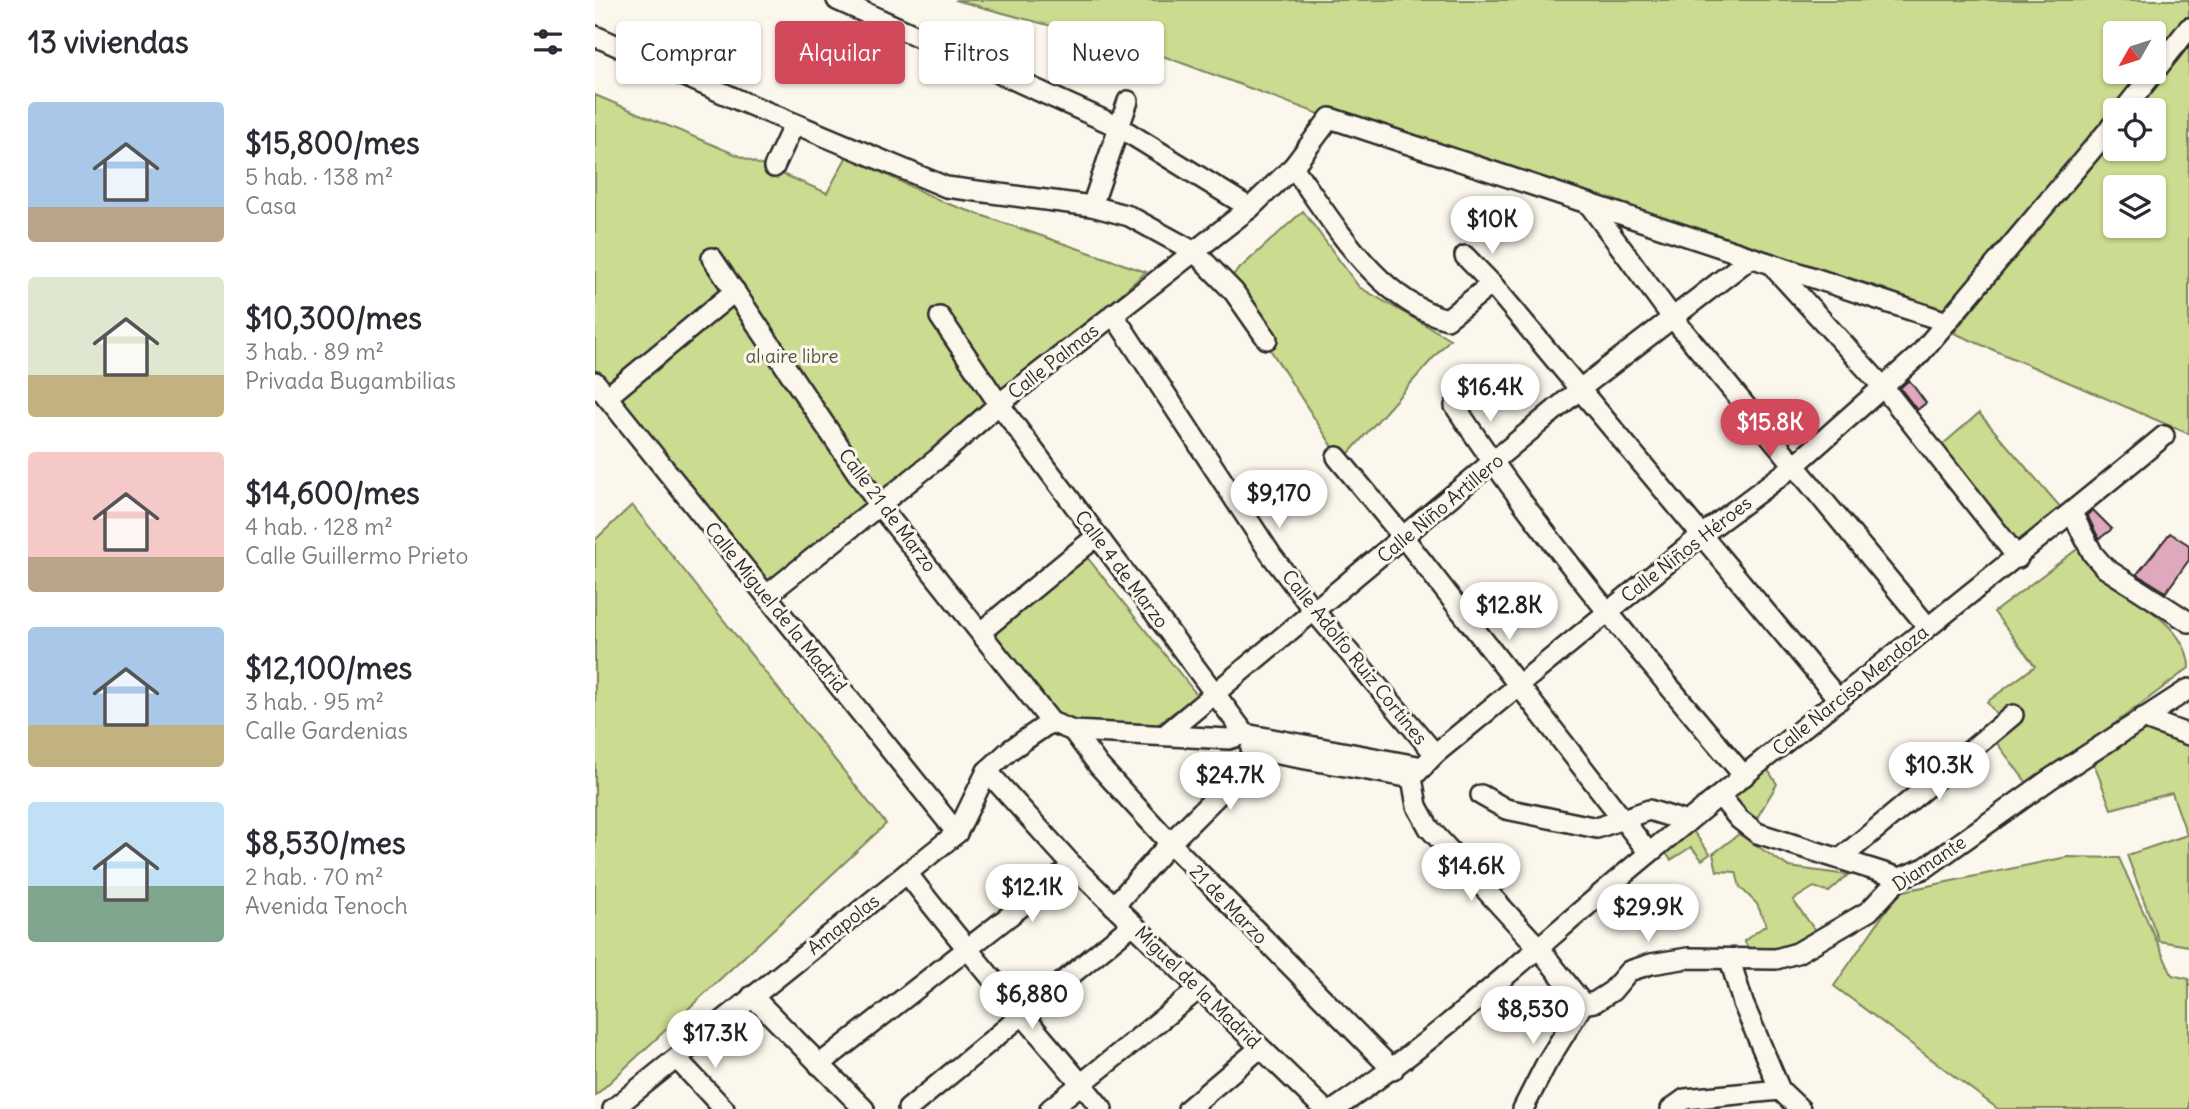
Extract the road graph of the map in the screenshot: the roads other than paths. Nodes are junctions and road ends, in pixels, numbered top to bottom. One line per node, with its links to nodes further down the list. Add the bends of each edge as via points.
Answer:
1 (837, 0): 7 (street)
2 (2189, 28): 4 (street)
3 (595, 36): 6 (street)
4 (2134, 98)
5 (1128, 101): 7 (street)
6 (794, 124): 9 (street); 12 (street, via 946,187)
7 (1119, 127): 12 (street); 13 (street)
8 (2103, 136): 24 (street, Calle Niños Héroes)
9 (775, 167)
10 (1293, 167): 11 (street, Calle Palmas, via 1330,118); 13 (street, Calle Palmas); 19 (street, via 1371,273 1389,288 1447,319)
11 (1588, 203): 17 (street); 23 (street)
12 (1092, 206): 14 (street, via 1129,216)
13 (1250, 208): 14 (street, Calle Palmas)
14 (1195, 252): 21 (street, Calle Palmas); 25 (street, via 1234,292)
15 (1465, 256): 19 (street)
16 (712, 258): 20 (street, Calle 21 de Marzo)
17 (1749, 258): 18 (street); 23 (street, Calle Niño Artillero)
18 (1774, 268): 24 (street); 26 (street)
19 (1492, 284): 27 (street)
20 (735, 291): 28 (street); 35 (street, Calle 21 de Marzo)
21 (1113, 314): 29 (street, Calle Palmas); 42 (street, Calle Adolfo Ruiz Cortines, via 1272,556)
22 (940, 317): 29 (street, Calle 4 de Marzo)
23 (1672, 317): 27 (street, Calle Niño Artillero); 34 (street)
24 (1947, 322): 26 (street, Calle Niños Héroes)
25 (1267, 339)
26 (1884, 388): 34 (street, Calle Niños Héroes); 40 (street)
27 (1580, 389): 33 (street, Calle Niño Artillero); 37 (street)
28 (601, 390): 41 (street, Calle Miguel de la Madrid)
29 (999, 404): 35 (street, Calle Palmas); 38 (street, Calle 4 de Marzo)
30 (1455, 405): 33 (street)
31 (2164, 436): 36 (street, Calle Narciso Mendoza)
32 (1337, 457): 39 (street)
33 (1493, 464): 39 (street, Calle Niño Artillero); 43 (street)
34 (1794, 466): 37 (street, Calle Niños Héroes); 45 (street)
35 (879, 505): 41 (street, Calle Palmas); 46 (street, Calle 21 de Marzo)
36 (2072, 513): 40 (street, Calle Narciso Mendoza); 44 (street, via 2105,568)
37 (1703, 534): 43 (street, Calle Niños Héroes); 50 (street)
38 (1097, 536): 46 (street); 49 (street, Calle 4 de Marzo)
39 (1404, 538): 42 (street, Calle Niño Artillero); 47 (street)
40 (2018, 558): 45 (street, Calle Narciso Mendoza)
41 (767, 595): 66 (street, Calle Miguel de la Madrid)
42 (1314, 611): 49 (street, Calle Niño Artillero); 59 (street, Calle Adolfo Ruiz Cortines)
43 (1607, 612): 47 (street, Calle Niños Héroes); 61 (street)
44 (2189, 622)
45 (1928, 627): 50 (street, Calle Narciso Mendoza)
46 (982, 631): 53 (street, Calle 21 de Marzo)
47 (1518, 686): 59 (street, Calle Niños Héroes); 64 (street)
48 (2189, 689): 52 (street, Diamante)
49 (1216, 692): 55 (street, Calle Niño Artillero); 57 (street, Calle 4 de Marzo)
50 (1839, 700): 61 (street, Calle Narciso Mendoza)
51 (2013, 715): 69 (street)
52 (2143, 718): 56 (street); 72 (street, Diamante, via 1926,867)
53 (1051, 722): 54 (street); 60 (street, Amapolas)
54 (1073, 731): 55 (street); 67 (street, 21 de Marzo)
55 (1166, 734): 57 (street)
56 (2189, 735)
57 (1237, 736): 58 (street, via 1245,748); 59 (street)
58 (1262, 751): 59 (street); 67 (street)
59 (1423, 766): 75 (street, via 1417,806 1429,828)
60 (987, 771): 66 (street, Amapolas); 70 (street, Miguel de la Madrid)
61 (1744, 776): 63 (street, Calle Narciso Mendoza)
62 (1481, 795): 64 (street, via 1506,809 1597,828)
63 (1720, 796): 65 (street, Calle Narciso Mendoza); 69 (street, via 1757,833)
64 (1622, 820): 65 (street, via 1649,810); 68 (street)
65 (1687, 822): 68 (street, Calle Narciso Mendoza)
66 (957, 833): 71 (street, Amapolas)
67 (1170, 843): 73 (street); 85 (street, 21 de Marzo)
68 (1649, 853): 75 (street, Calle Narciso Mendoza)
69 (1840, 859): 72 (street)
70 (1073, 866): 73 (street, Miguel de la Madrid); 76 (street)
71 (907, 873): 76 (street); 79 (street, Amapolas)
72 (1900, 878): 77 (street, Diamante, via 1869,911 1797,953 1776,959)
73 (1114, 906): 74 (street, Miguel de la Madrid)
74 (1133, 924): 78 (street, Miguel de la Madrid); 81 (street)
75 (1538, 947): 80 (street); 85 (street, Calle Narciso Mendoza)
76 (965, 950): 81 (street); 84 (street)
77 (1730, 960): 80 (street, Diamante, via 1688,958 1651,964 1629,971 1612,991); 87 (street)
78 (1199, 989): 82 (street, Miguel de la Madrid); 86 (street)
79 (752, 996): 83 (street, Amapolas); 84 (street)
80 (1583, 1004): 98 (street)
81 (1023, 1013): 86 (street); 92 (street)
82 (1260, 1048): 95 (street); 96 (street, Miguel de la Madrid)
83 (677, 1059): 89 (street); 90 (street, Amapolas)
84 (820, 1065): 91 (street)
85 (1393, 1070): 97 (street, Calle Narciso Mendoza)
86 (1081, 1084): 93 (street); 94 (street)
87 (1780, 1090): 88 (street); 100 (street)
88 (1717, 1102): 99 (street, via 1685,1099)
89 (719, 1107)
90 (613, 1109)
91 (864, 1109)
92 (908, 1109)
93 (1050, 1109)
94 (1102, 1109)
95 (1188, 1109)
96 (1324, 1109)
97 (1335, 1109)
98 (1523, 1109)
99 (1671, 1109)
100 (1800, 1109)

